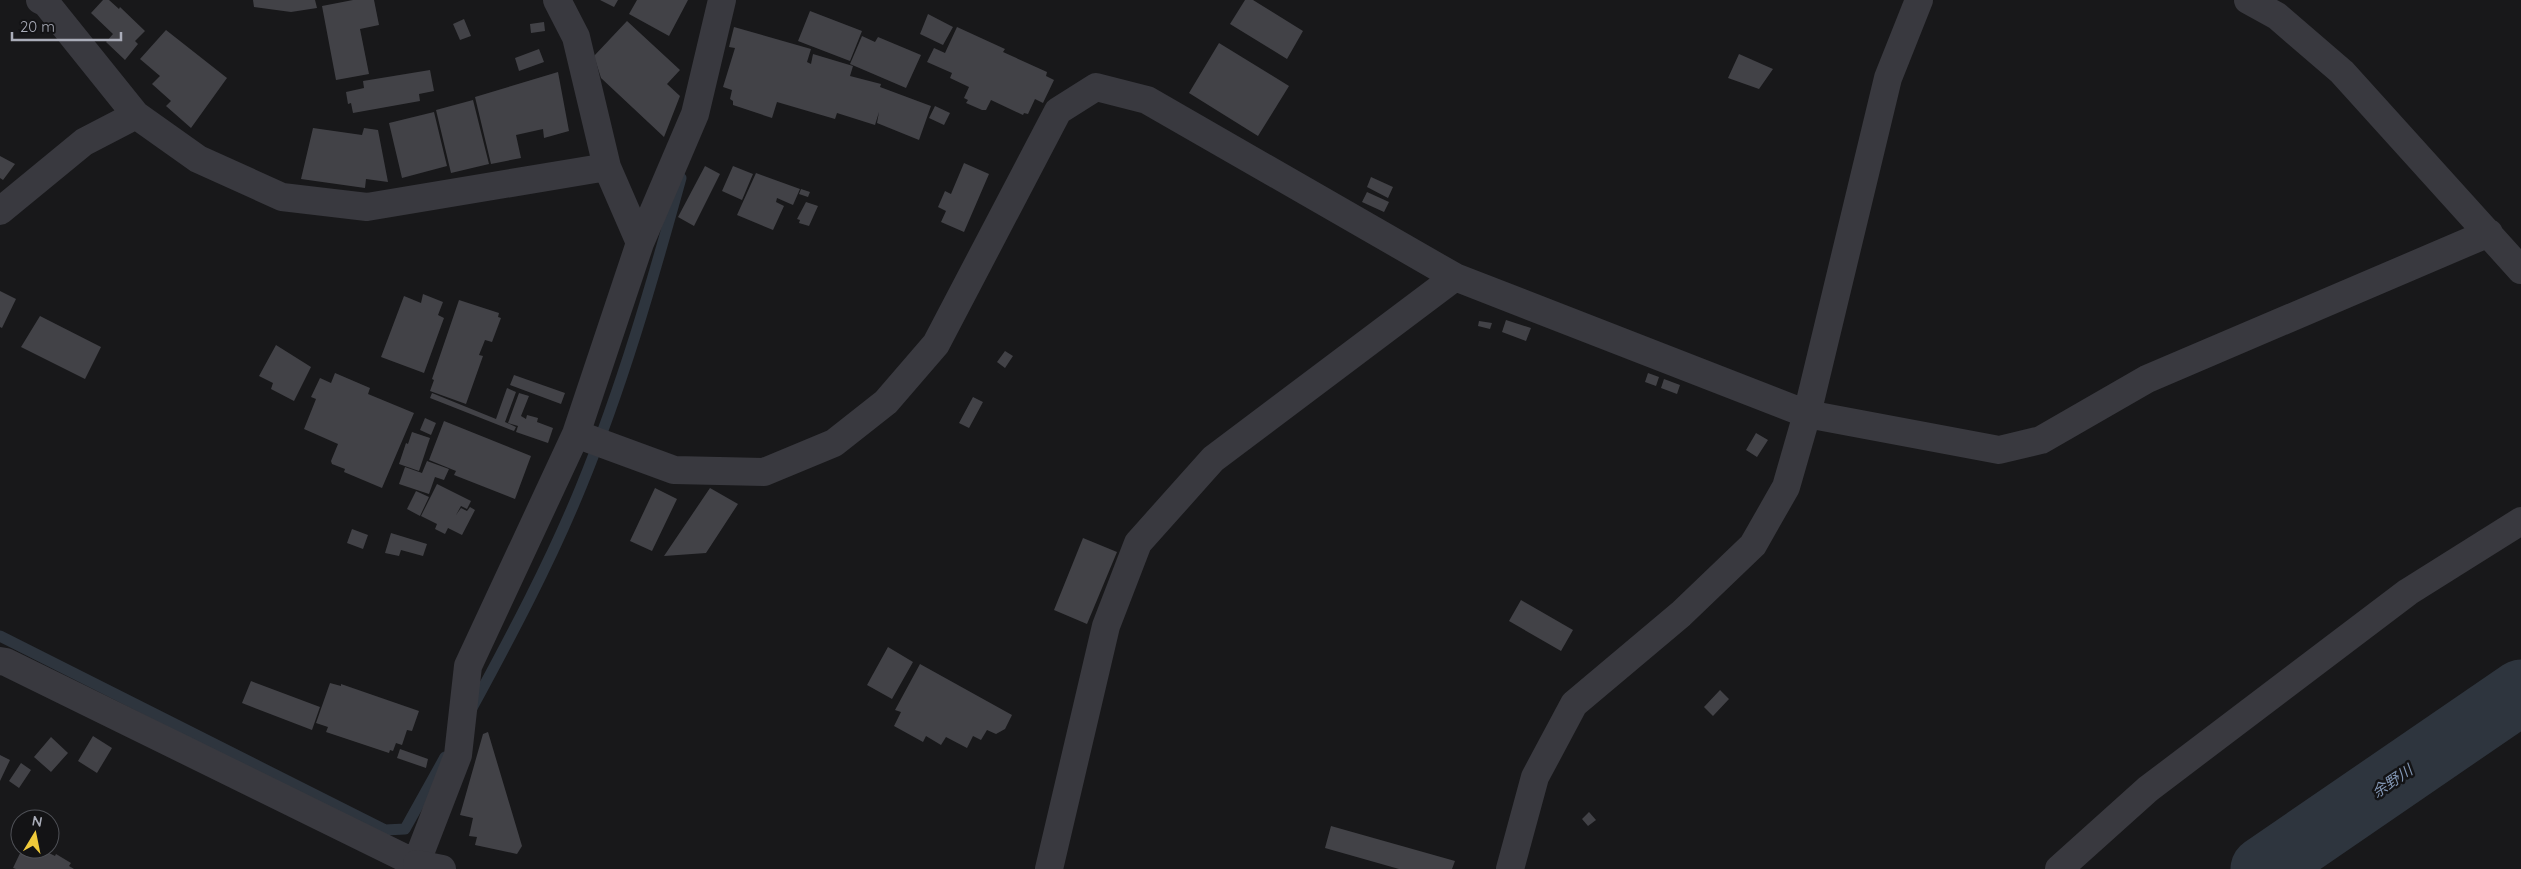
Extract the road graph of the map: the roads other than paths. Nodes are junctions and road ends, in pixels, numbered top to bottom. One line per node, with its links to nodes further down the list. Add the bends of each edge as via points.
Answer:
1 (40, 0): 6 (street)
2 (557, 0): 7 (street, via 576,37)
3 (722, 0): 10 (street, via 695,114)
4 (1919, 0): 13 (street, via 1888,78)
5 (2248, 0): 9 (street, via 2277,16 2342,72)
6 (136, 115): 7 (street, via 198,159 282,197 367,207); 8 (street, via 84,142)
7 (607, 167): 10 (street)
8 (0, 211)
9 (2489, 233): 11 (street); 13 (street, via 2147,379 2041,440 2000,450)
10 (640, 242): 14 (street)
11 (2521, 270)
12 (1455, 277): 13 (street); 14 (street, via 1148,100 1096,87 1058,111 936,344 886,402 834,443 764,472 674,470); 18 (street, via 1212,459 1138,543 1106,626)
13 (1807, 414): 19 (street, via 1786,487 1753,545 1681,614 1574,704 1534,777)
14 (576, 434): 17 (street, via 468,666 458,755)
15 (2521, 521): 20 (street, via 2400,598 2148,788)
16 (0, 661): 17 (street)
17 (424, 867)
18 (1049, 869)
19 (1510, 869)
20 (2060, 869)

